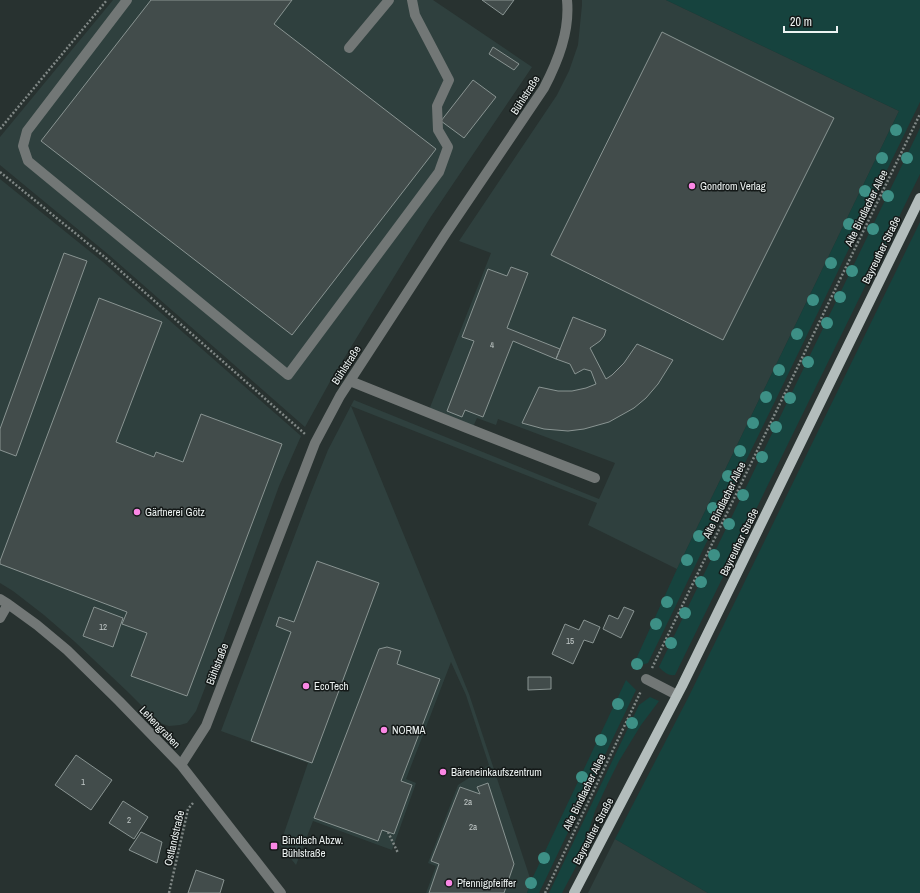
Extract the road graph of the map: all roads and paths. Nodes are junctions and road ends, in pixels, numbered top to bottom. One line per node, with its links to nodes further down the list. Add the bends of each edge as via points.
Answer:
1 (107, 0): 8 (path)
2 (127, 0): 4 (street, via 28,131 23,146 28,161 288,376 438,172 448,146 438,130 436,106 449,80 415,15)
3 (389, 0): 6 (street)
4 (412, 0)
5 (567, 0): 11 (street, Bühlstraße, via 567,23 563,43 544,88)
6 (349, 48)
7 (920, 114): 16 (path, Alte Bindlacher Allee)
8 (0, 129)
9 (0, 172): 12 (path, via 107,259)
10 (920, 198): 17 (main road, Bayreuther Straße)
11 (350, 381): 12 (street, Bühlstraße); 13 (street)
12 (315, 442): 18 (street, Bühlstraße, via 206,726)
13 (595, 478)
14 (4, 602): 15 (street); 18 (street, Lehengraben, via 67,650)
15 (0, 618)
16 (646, 679): 17 (street); 24 (path, Alte Bindlacher Allee)
17 (678, 695): 25 (main road, Bayreuther Straße)
18 (181, 765): 19 (street, Lehengraben)
19 (201, 791): 22 (path, Ostlandstraße, via 188,809); 23 (street, Lehengraben)
20 (388, 832): 21 (path)
21 (398, 853)
22 (169, 893)
23 (281, 893)
24 (545, 893)
25 (574, 893)

